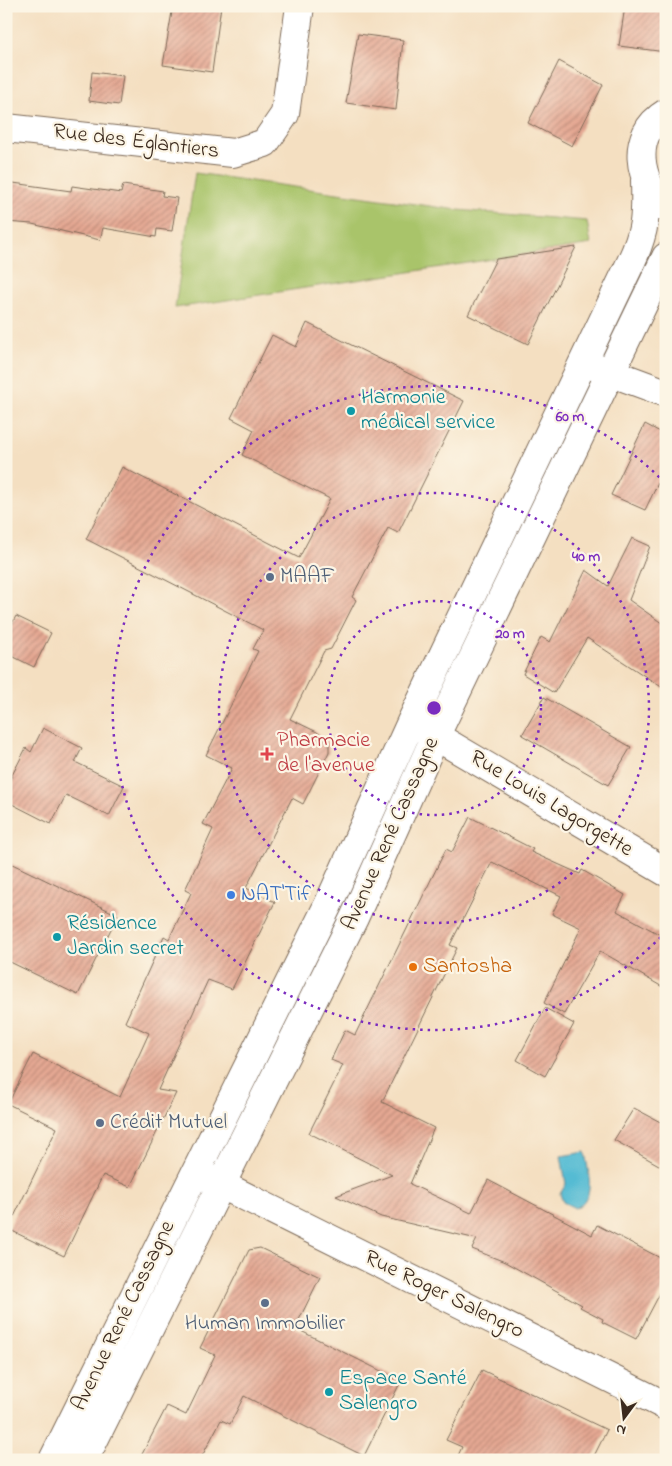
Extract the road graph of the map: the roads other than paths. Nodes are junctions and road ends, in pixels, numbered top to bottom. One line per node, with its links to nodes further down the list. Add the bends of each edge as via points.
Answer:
1 (300, 6): 3 (main road, Rue des Églantiers, via 285,114 265,143 233,153)
2 (666, 113): 4 (main road, Avenue René Cassagne, via 650,129 642,145)
3 (6, 128)
4 (644, 180): 5 (main road, via 653,195); 7 (main road, Avenue René Cassagne, via 646,216 640,241)
5 (666, 206)
6 (666, 257): 8 (main road, Avenue René Cassagne)
7 (584, 362): 8 (main road); 10 (main road, Avenue René Cassagne)
8 (610, 374): 9 (main road); 11 (main road, Avenue René Cassagne)
9 (666, 393)
10 (411, 722): 11 (main road, Rue Louis Lagorgette); 13 (main road, Avenue René Cassagne, via 328,905)
11 (436, 735): 12 (main road, Rue Louis Lagorgette); 14 (main road, Avenue René Cassagne, via 354,918)
12 (666, 872)
13 (195, 1172): 14 (main road); 16 (main road, Avenue René Cassagne)
14 (222, 1185): 15 (main road, Rue Roger Salengro); 17 (main road, Avenue René Cassagne)
15 (666, 1406)
16 (53, 1460)
17 (84, 1460)

